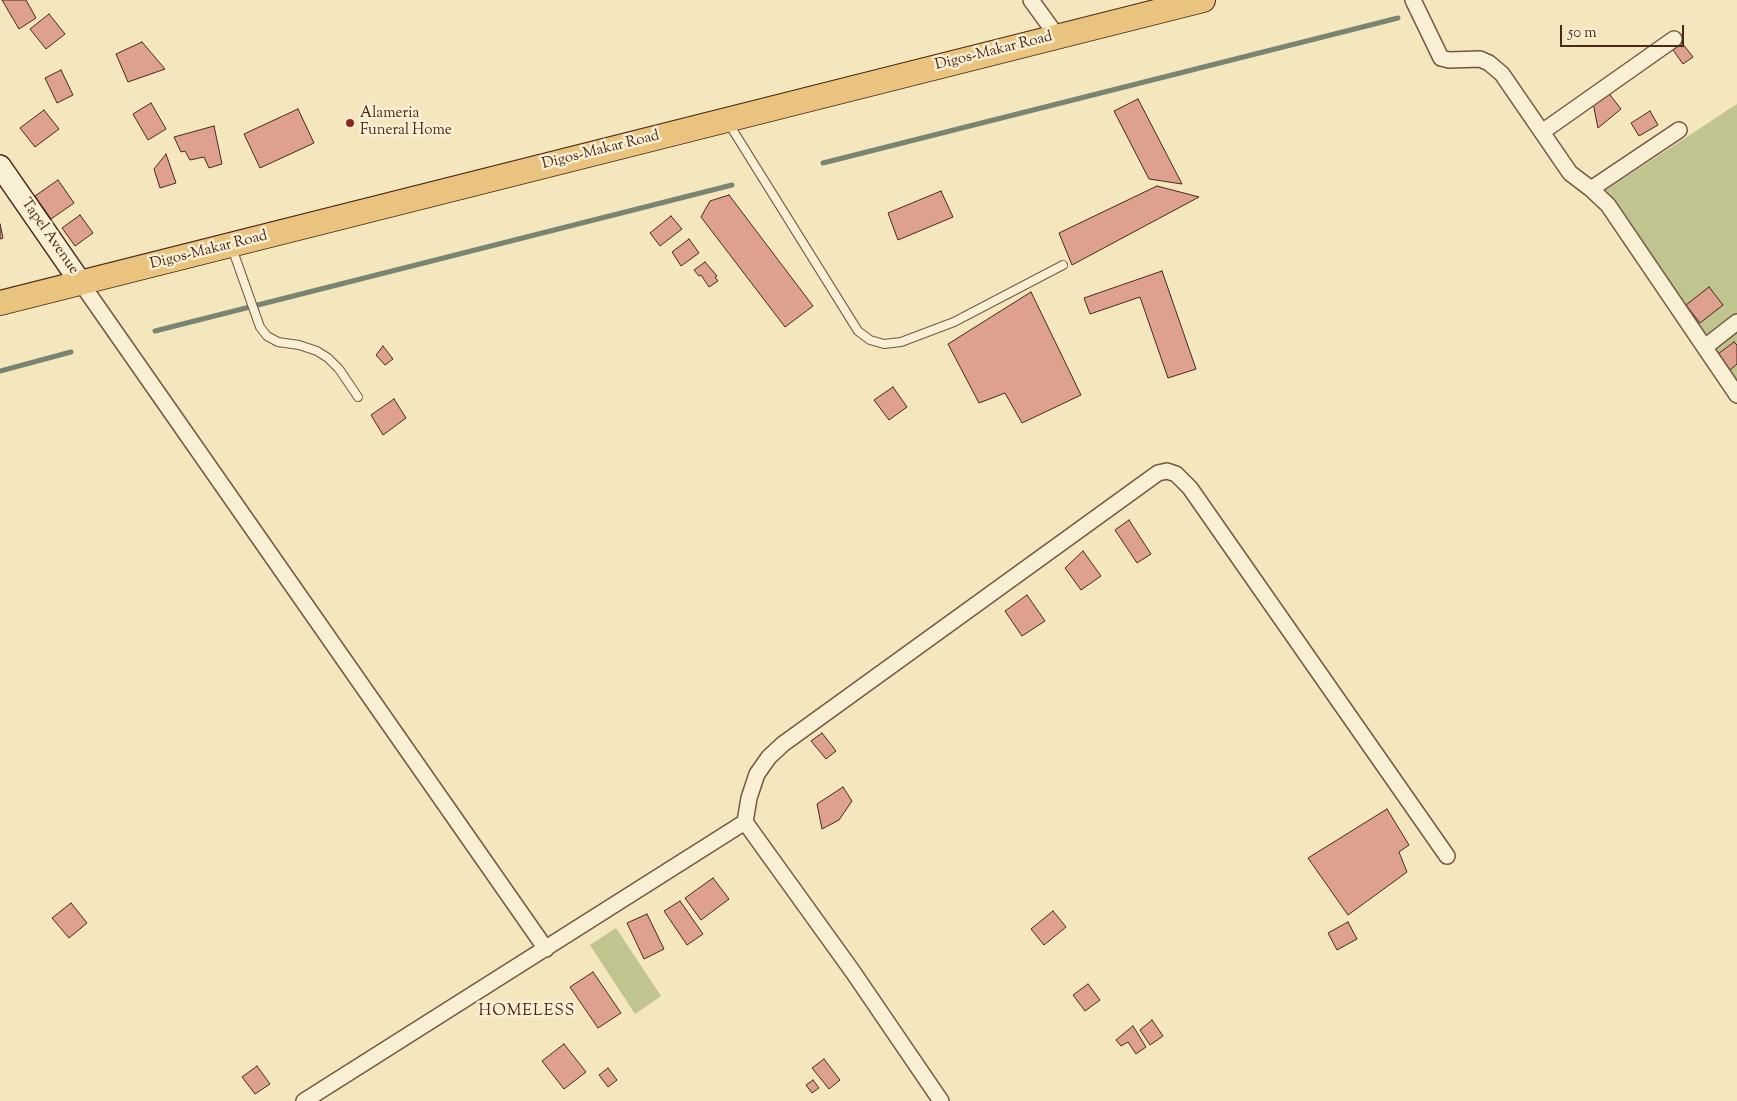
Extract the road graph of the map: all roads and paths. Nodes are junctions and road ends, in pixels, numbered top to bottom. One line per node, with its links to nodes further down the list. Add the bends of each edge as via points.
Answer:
1 (1031, 0): 4 (street)
2 (1203, 0): 4 (main road, Digos-Makar Road)
3 (1413, 0): 8 (street, via 1441,58 1480,59 1489,63 1502,74)
4 (1057, 36): 6 (main road, Digos-Makar Road)
5 (1674, 39): 8 (street)
6 (726, 120): 11 (main road, Digos-Makar Road); 12 (lane, via 858,331 870,340 884,344 901,342 954,322)
7 (1679, 130): 10 (street)
8 (1542, 132): 10 (street, via 1570,173)
9 (0, 166): 13 (street, Tapel Avenue)
10 (1592, 188): 16 (street, via 1608,205)
11 (231, 245): 13 (main road, Digos-Makar Road); 18 (lane, via 260,327 267,336 278,342 317,351 328,358)
12 (1063, 265)
13 (81, 283): 14 (main road, Digos-Makar Road); 21 (street)
14 (0, 303)
15 (1737, 322): 16 (street)
16 (1705, 347): 17 (street)
17 (1737, 395)
18 (358, 397)
19 (745, 822): 20 (street, via 757,774 783,744 1151,477 1167,471 1176,474 1190,488); 21 (street); 23 (street)
20 (1447, 856)
21 (546, 949): 22 (street)
22 (304, 1101)
23 (941, 1101)

